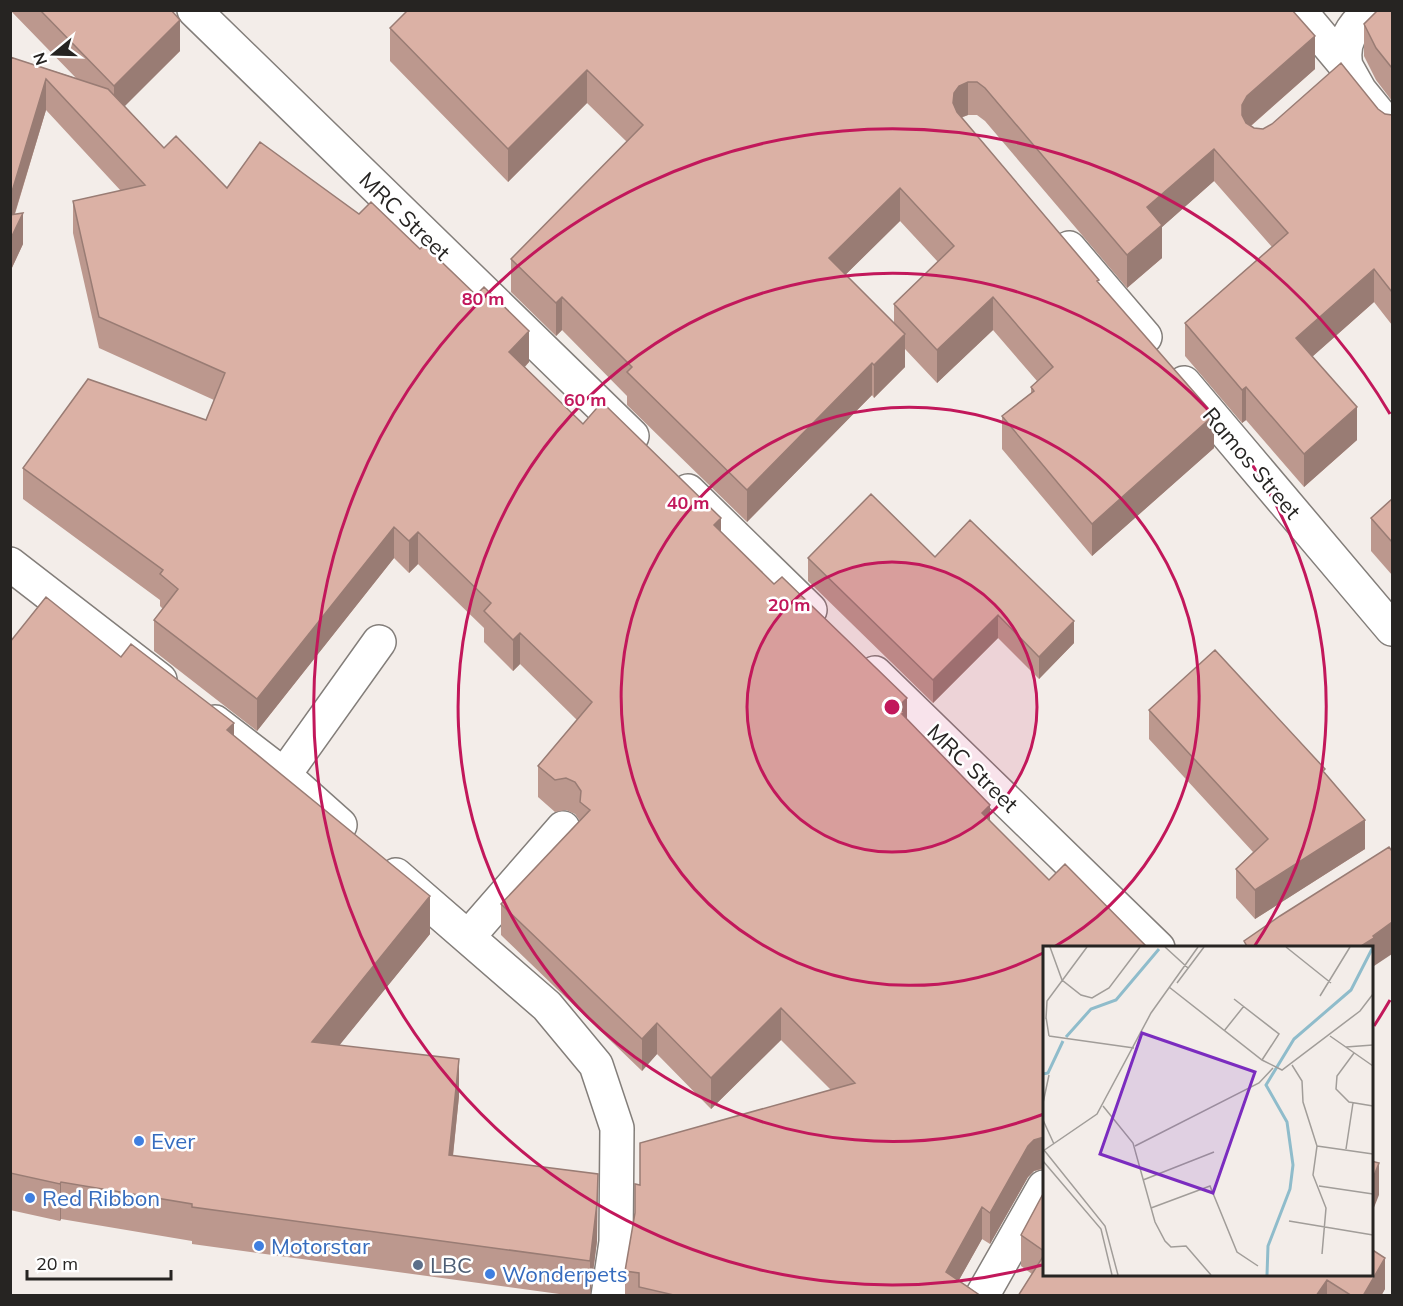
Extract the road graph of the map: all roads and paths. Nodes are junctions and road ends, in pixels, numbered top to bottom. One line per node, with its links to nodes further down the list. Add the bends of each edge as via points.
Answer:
1 (194, 10): 14 (street, MRC Street)
2 (1299, 10): 4 (street)
3 (1353, 17): 4 (street, via 1343,52)
4 (1346, 66): 5 (street); 6 (street, via 1360,91)
5 (1320, 89)
6 (1392, 130)
7 (1048, 223): 9 (street, Ramos Street)
8 (10, 564): 11 (street)
9 (1392, 629)
10 (379, 642): 11 (street)
11 (284, 775): 13 (street)
12 (563, 828): 13 (street)
13 (468, 937): 16 (street, via 547,1006 596,1065 617,1128 616,1242)
14 (1156, 946)
15 (1043, 1189): 17 (street)
16 (608, 1296)
17 (982, 1296)

